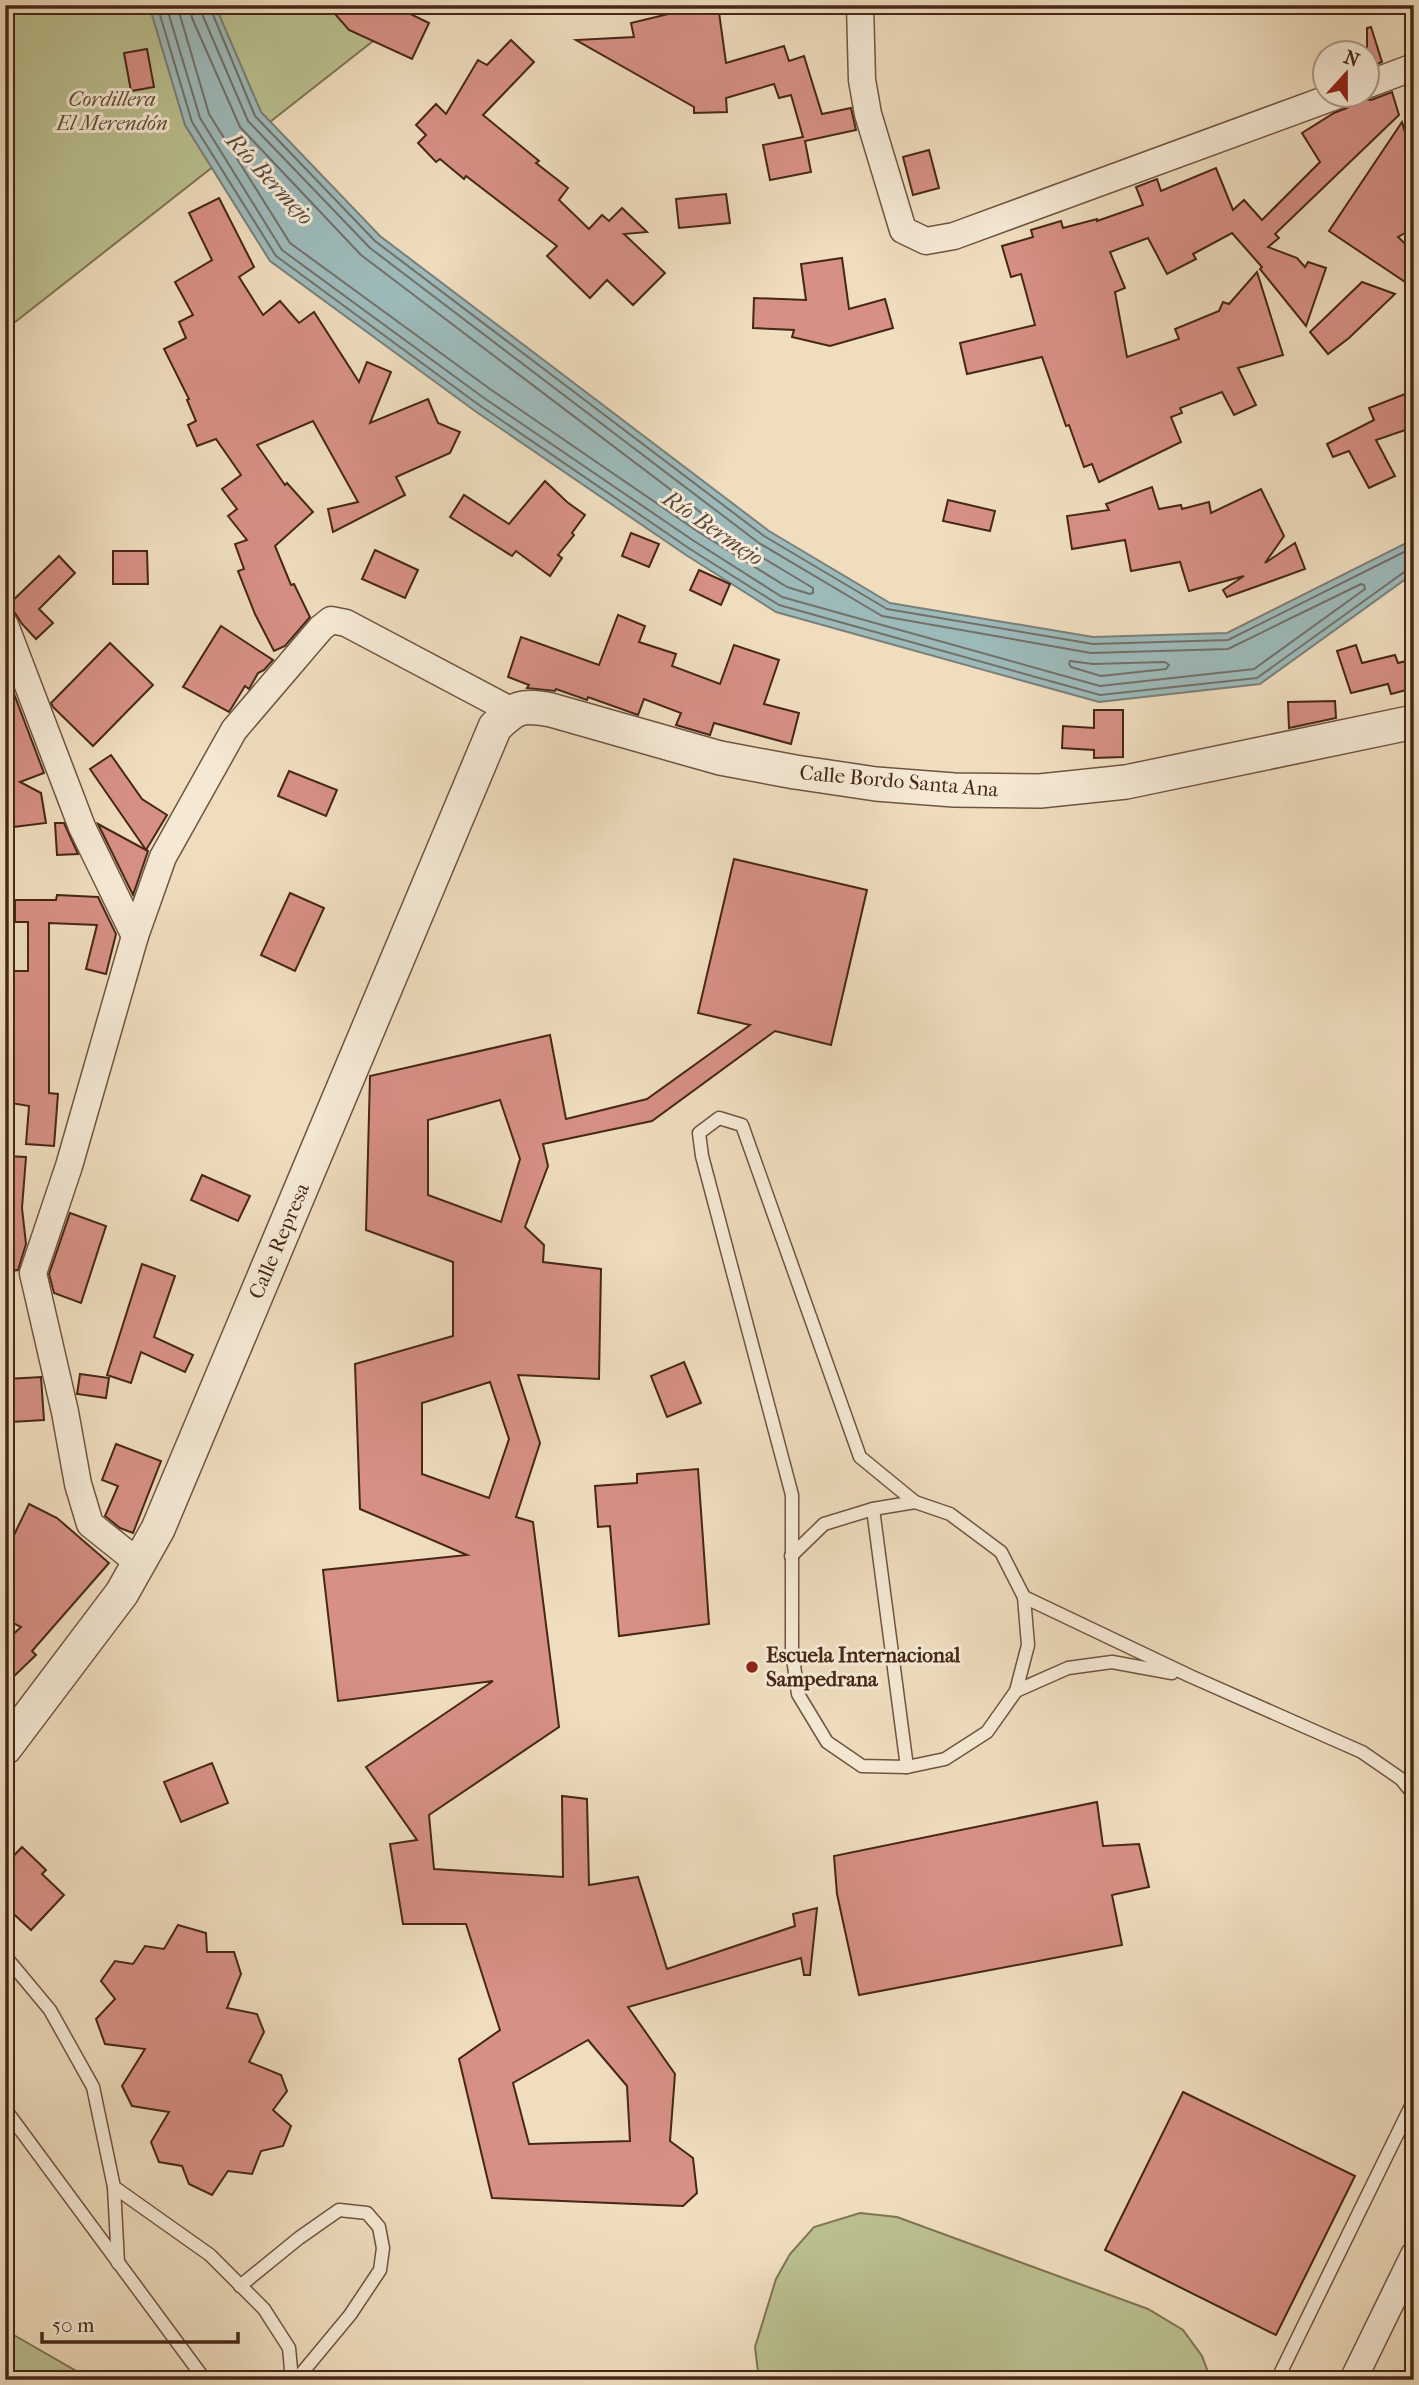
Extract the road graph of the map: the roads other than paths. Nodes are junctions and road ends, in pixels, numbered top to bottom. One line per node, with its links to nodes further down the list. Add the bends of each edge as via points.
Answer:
1 (860, 5): 4 (street, via 868,114 903,230 926,241 966,232)
2 (1414, 67): 3 (street)
3 (1380, 80)
4 (1310, 105)
5 (5, 625): 8 (street, via 82,827)
6 (512, 710): 7 (street, Calle Bordo Santa Ana, via 530,706 551,710 720,758 795,772 954,790 1040,791 1126,782); 8 (street, via 346,623 331,620 234,730 163,857); 12 (street, Calle Represa, via 495,727)
7 (1414, 722)
8 (135, 936): 12 (street, via 33,1273 90,1524)
9 (915, 1502): 10 (lane); 11 (lane, via 860,1457 747,1136 742,1125 719,1118 699,1133 702,1156 792,1495); 13 (lane, via 950,1514 1001,1552)
10 (873, 1509): 11 (lane, via 824,1524); 17 (lane)
11 (790, 1556): 17 (lane, via 798,1695 827,1742 862,1766)
12 (140, 1564): 16 (street, Calle Represa)
13 (1024, 1597): 14 (lane); 15 (lane, via 1028,1645)
14 (1190, 1676): 15 (lane, via 1112,1662 1068,1668); 18 (lane, via 1362,1752 1401,1779)
15 (1016, 1691): 17 (lane, via 987,1732 945,1759)
16 (5, 1748)
17 (907, 1767)
18 (1414, 1795)
19 (5, 1956): 22 (lane, via 50,2010 93,2087)
20 (1414, 2100): 28 (lane)
21 (5, 2109): 24 (lane)
22 (114, 2187): 24 (lane); 25 (lane, via 210,2255)
23 (1414, 2255): 29 (street)
24 (118, 2263): 26 (lane)
25 (240, 2286): 27 (lane, via 264,2309 289,2348); 27 (lane, via 339,2210 367,2213 379,2227 383,2248 380,2270 350,2315)
26 (205, 2380)
27 (294, 2380)
28 (1277, 2380)
29 (1353, 2380)

